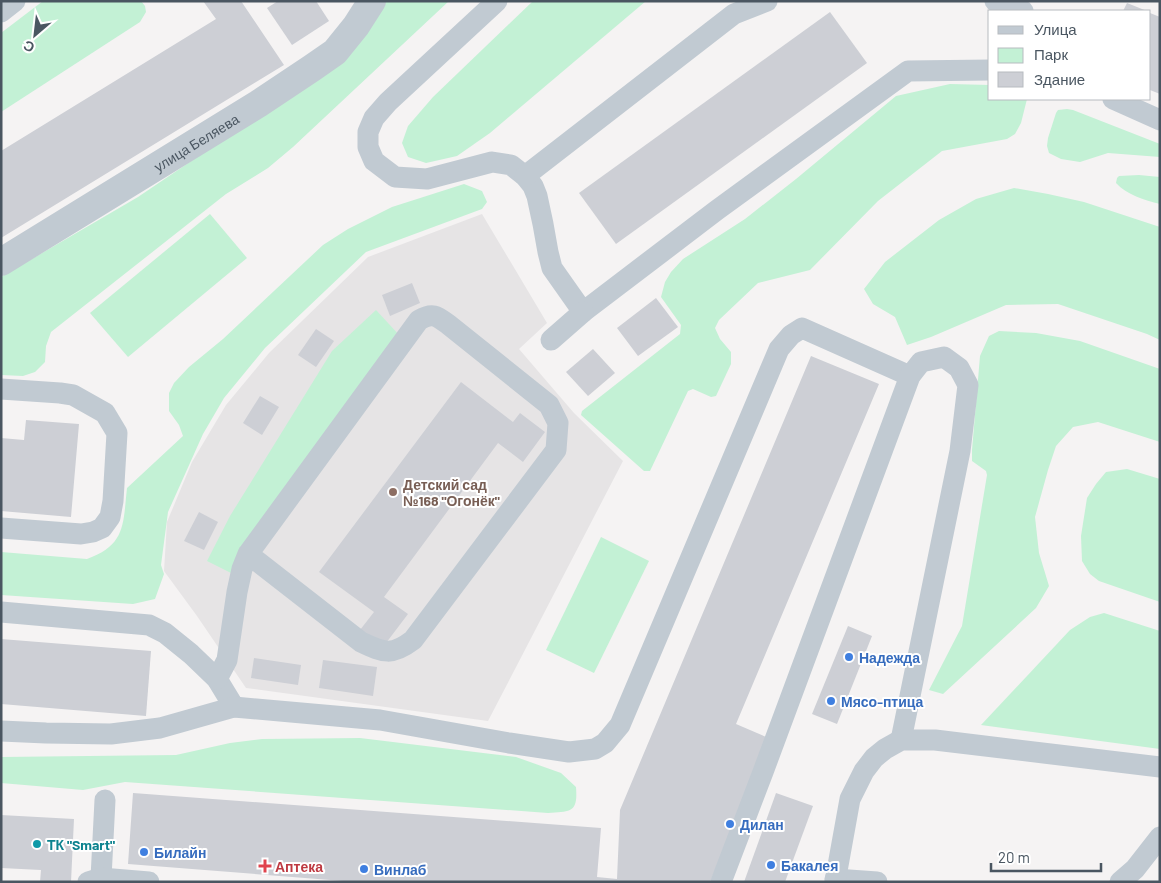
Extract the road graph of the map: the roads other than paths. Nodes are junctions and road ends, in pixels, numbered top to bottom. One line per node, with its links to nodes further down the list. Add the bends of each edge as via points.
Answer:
1 (15, 1): 7 (lane)
2 (372, 1): 12 (street, улица Беляева, via 335,52 249,110)
3 (497, 1): 11 (lane, via 388,102 374,118 368,132 368,147 374,161 395,177 427,179 492,162 511,165)
4 (767, 1): 11 (lane, via 734,14)
5 (995, 1): 6 (lane)
6 (1020, 10)
7 (1, 12)
8 (988, 70): 13 (lane, via 908,71)
9 (1115, 100): 10 (lane)
10 (1160, 120)
11 (525, 176): 13 (lane, via 537,196 552,268)
12 (1, 262)
13 (582, 312): 14 (lane)
14 (551, 340)
15 (910, 376): 21 (lane, via 802,328 779,349 620,725 605,743 595,748 569,752 380,720); 23 (lane, via 921,362 944,357 959,368 968,385 960,451); 30 (lane)
16 (1, 389): 17 (lane, via 73,395 105,413 117,433 113,501 110,517 102,528 80,534)
17 (1, 528)
18 (248, 554): 18 (lane, via 362,642 376,650 402,649 413,640 556,450 558,423 549,405 472,343 438,317 425,317 419,320); 20 (lane, via 242,568 226,660)
19 (1, 612): 20 (lane, via 149,625 165,633)
20 (217, 679): 21 (lane)
21 (234, 707): 22 (lane, via 160,728 111,734)
22 (1, 731)
23 (901, 740): 24 (lane, via 935,740); 28 (lane, via 874,758 850,799)
24 (1160, 767)
25 (105, 800): 27 (lane)
26 (1160, 837): 32 (lane, via 1135,869)
27 (94, 880): 29 (lane)
28 (835, 880): 31 (lane)
29 (149, 882)
30 (721, 882)
31 (877, 882)
32 (1120, 882)

